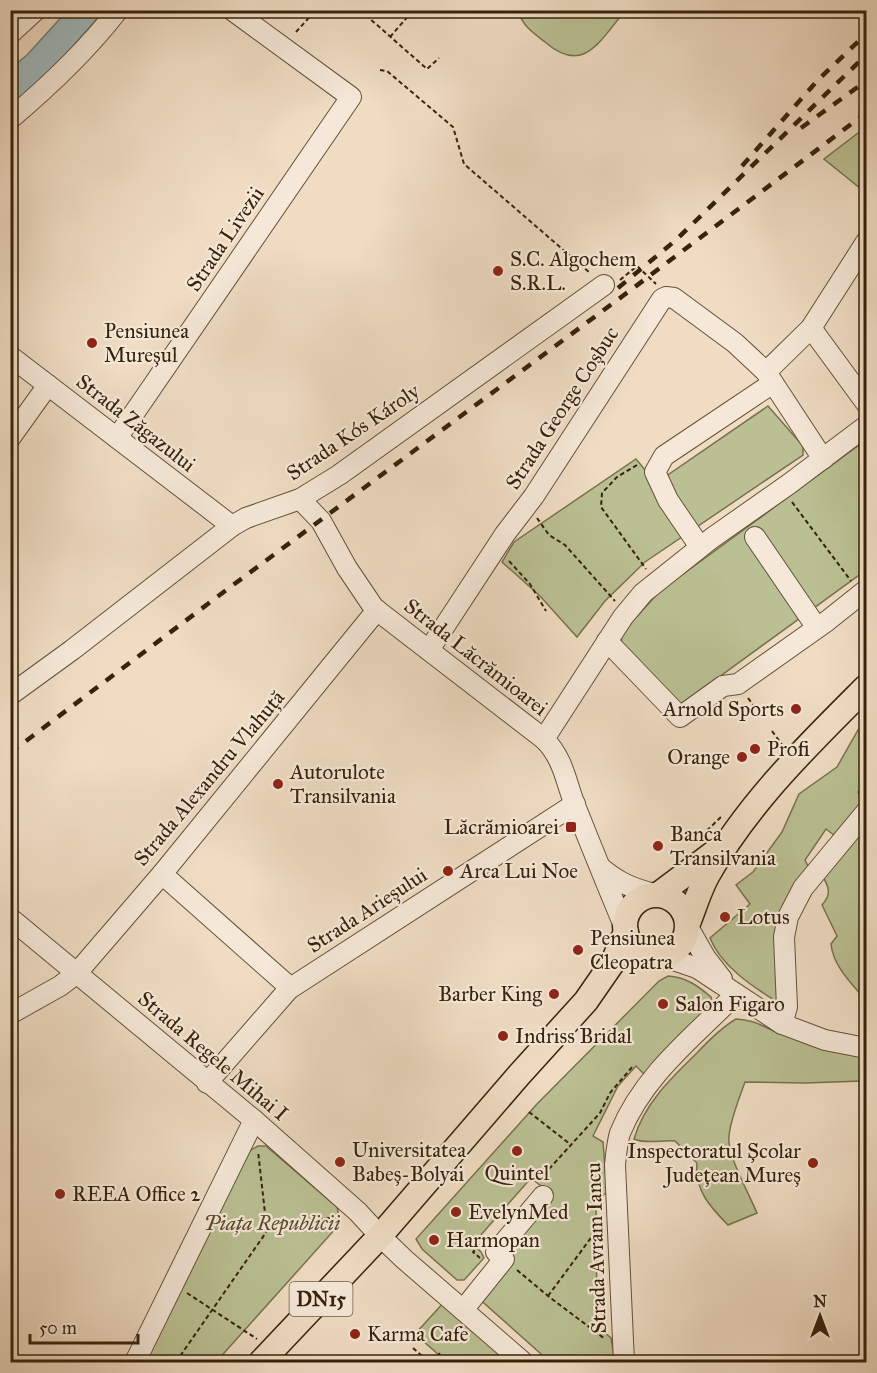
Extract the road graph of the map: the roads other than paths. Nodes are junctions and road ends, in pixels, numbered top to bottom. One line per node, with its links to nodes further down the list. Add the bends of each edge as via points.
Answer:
1 (36, 10): 4 (street)
2 (118, 10): 5 (street, via 77,56)
3 (232, 10): 15 (street, Strada Livezii, via 351,97)
4 (10, 34)
5 (10, 119)
6 (867, 242): 8 (street)
7 (604, 285): 17 (street, Strada Kós Károly)
8 (811, 328): 10 (street); 12 (street)
9 (10, 356): 11 (street, Strada Zăgazului)
10 (769, 377): 16 (street, Strada George Coșbuc); 20 (street, via 664,456 655,472 668,500); 25 (street, Strada George Coșbuc, via 735,343 674,298 662,299)
11 (48, 386): 14 (street); 15 (street, Strada Zăgazului)
12 (867, 402)
13 (867, 426): 16 (street)
14 (10, 438)
15 (117, 438): 18 (street, Strada Zăgazului)
16 (823, 459): 20 (street)
17 (300, 499): 18 (street, Strada Kós Károly); 22 (street, Strada Lăcrămioarei, via 321,521 347,568)
18 (232, 526): 27 (street, Strada Kós Károly)
19 (755, 537): 23 (street)
20 (700, 547): 24 (street, via 643,593)
21 (861, 588): 23 (street)
22 (377, 610): 25 (street, Strada Lăcrămioarei); 33 (street, Strada Alexandru Vlahuță)
23 (817, 628): 24 (street, via 738,684 723,687 680,717)
24 (607, 641): 28 (street)
25 (429, 650): 28 (street, Strada Lăcrămioarei)
26 (867, 687): 31 (main road, DN15, via 793,759)
27 (10, 695)
28 (544, 739): 29 (street, Strada Lăcrămioarei, via 566,772)
29 (575, 804): 32 (street, Strada Lăcrămioarei); 40 (street, Strada Arieșului)
30 (867, 812): 44 (street, via 803,888 788,917 784,937 787,1007)
31 (729, 840): 34 (main road, DN15); 36 (main road, DN15, via 705,878)
32 (599, 866): 34 (street, via 616,881); 37 (street, Strada Lăcrămioarei)
33 (162, 874): 39 (street, Strada Alexandru Vlahuță); 40 (street)
34 (657, 894): 36 (main road, via 675,901 686,915); 37 (main road, DN15, via 633,905 625,919)
35 (10, 918): 39 (street, Strada Regele Mihai I)
36 (688, 925): 38 (main road, DN15, via 681,946); 41 (street, via 705,957)
37 (625, 930): 38 (main road, via 630,944 640,953); 42 (main road, DN15, via 613,962)
38 (660, 956): 41 (street, via 697,968); 42 (main road, DN15, via 626,972)
39 (76, 974): 43 (street, Strada Alexandru Vlahuță); 46 (street, Strada Regele Mihai I)
40 (289, 989): 46 (street, Strada Arieșului)
41 (735, 995): 44 (street); 54 (street, Strada Avram Iancu, via 658,1071 620,1135 615,1165)
42 (586, 1001): 49 (main road, DN15)
43 (10, 1014)
44 (782, 1024): 45 (street, via 825,1040)
45 (867, 1048)
46 (207, 1083): 47 (street, Strada Regele Mihai I)
47 (254, 1120): 49 (street, Strada Regele Mihai I); 52 (street)
48 (543, 1196): 50 (street, via 496,1252 504,1259)
49 (380, 1236): 50 (street, Strada Regele Mihai I); 51 (main road, DN15)
50 (463, 1310): 53 (street, Strada Regele Mihai I)
51 (260, 1351)
52 (135, 1362)
53 (523, 1362)
54 (624, 1362)

